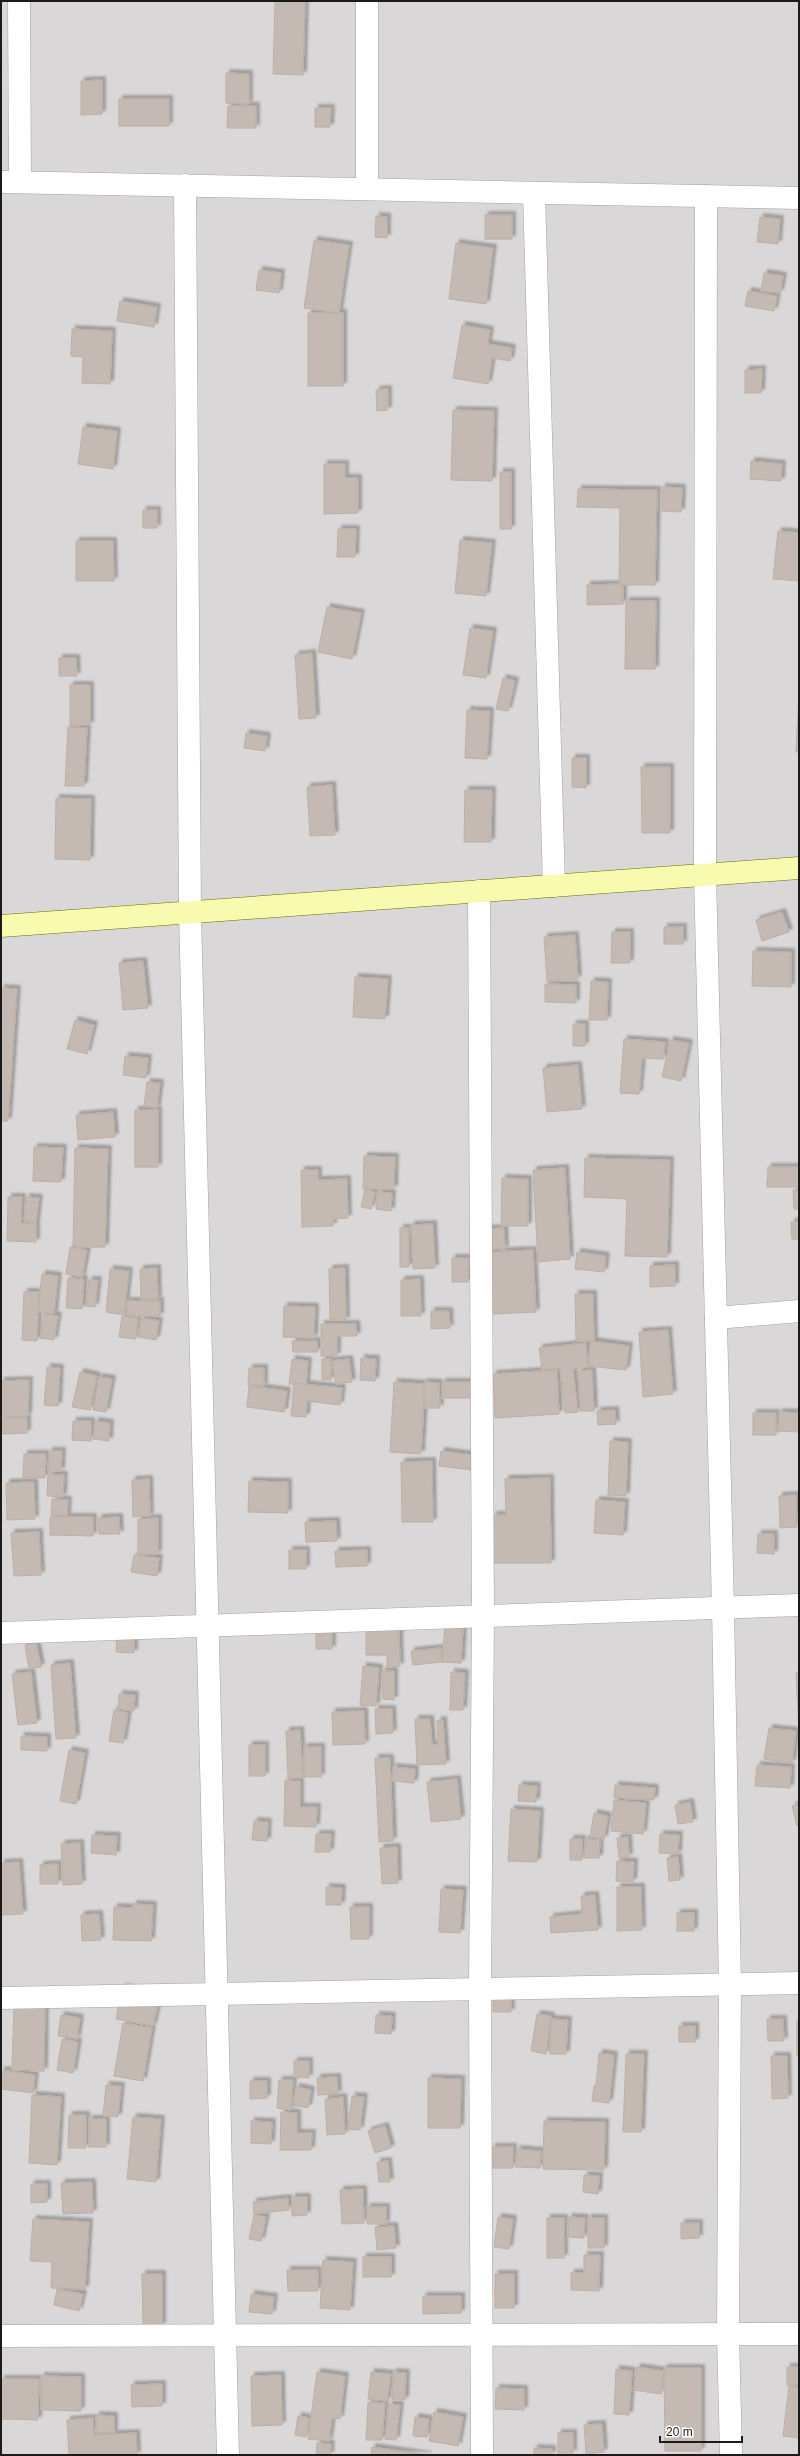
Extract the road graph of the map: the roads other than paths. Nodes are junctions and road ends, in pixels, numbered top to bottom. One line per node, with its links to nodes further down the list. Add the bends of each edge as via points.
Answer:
1 (19, 1): 3 (street)
2 (367, 1): 5 (street)
3 (11, 182): 4 (street)
4 (185, 186): 5 (street); 13 (street)
5 (366, 189): 6 (street)
6 (534, 193): 7 (street); 11 (street)
7 (706, 196): 8 (street); 10 (street)
8 (799, 198)
9 (799, 868): 10 (main road)
10 (705, 875): 11 (main road); 16 (street)
11 (554, 886): 12 (main road)
12 (479, 891): 13 (main road); 19 (street)
13 (190, 912): 14 (main road); 20 (street)
14 (1, 926)
15 (799, 1311): 16 (street)
16 (716, 1318): 18 (street)
17 (799, 1605): 18 (street)
18 (723, 1608): 19 (street); 23 (street)
19 (483, 1616): 20 (street); 24 (street)
20 (207, 1626): 21 (street); 25 (street)
21 (1, 1633)
22 (799, 1983): 23 (street)
23 (730, 1984): 24 (street); 27 (street)
24 (480, 1989): 25 (street); 30 (street)
25 (217, 1994): 26 (street); 29 (street)
26 (1, 1998)
27 (728, 2334): 28 (street); 30 (street); 34 (street)
28 (799, 2334)
29 (225, 2335): 30 (street); 31 (street); 32 (street)
30 (481, 2335): 33 (street)
31 (1, 2336)
32 (228, 2455)
33 (482, 2455)
34 (730, 2455)

